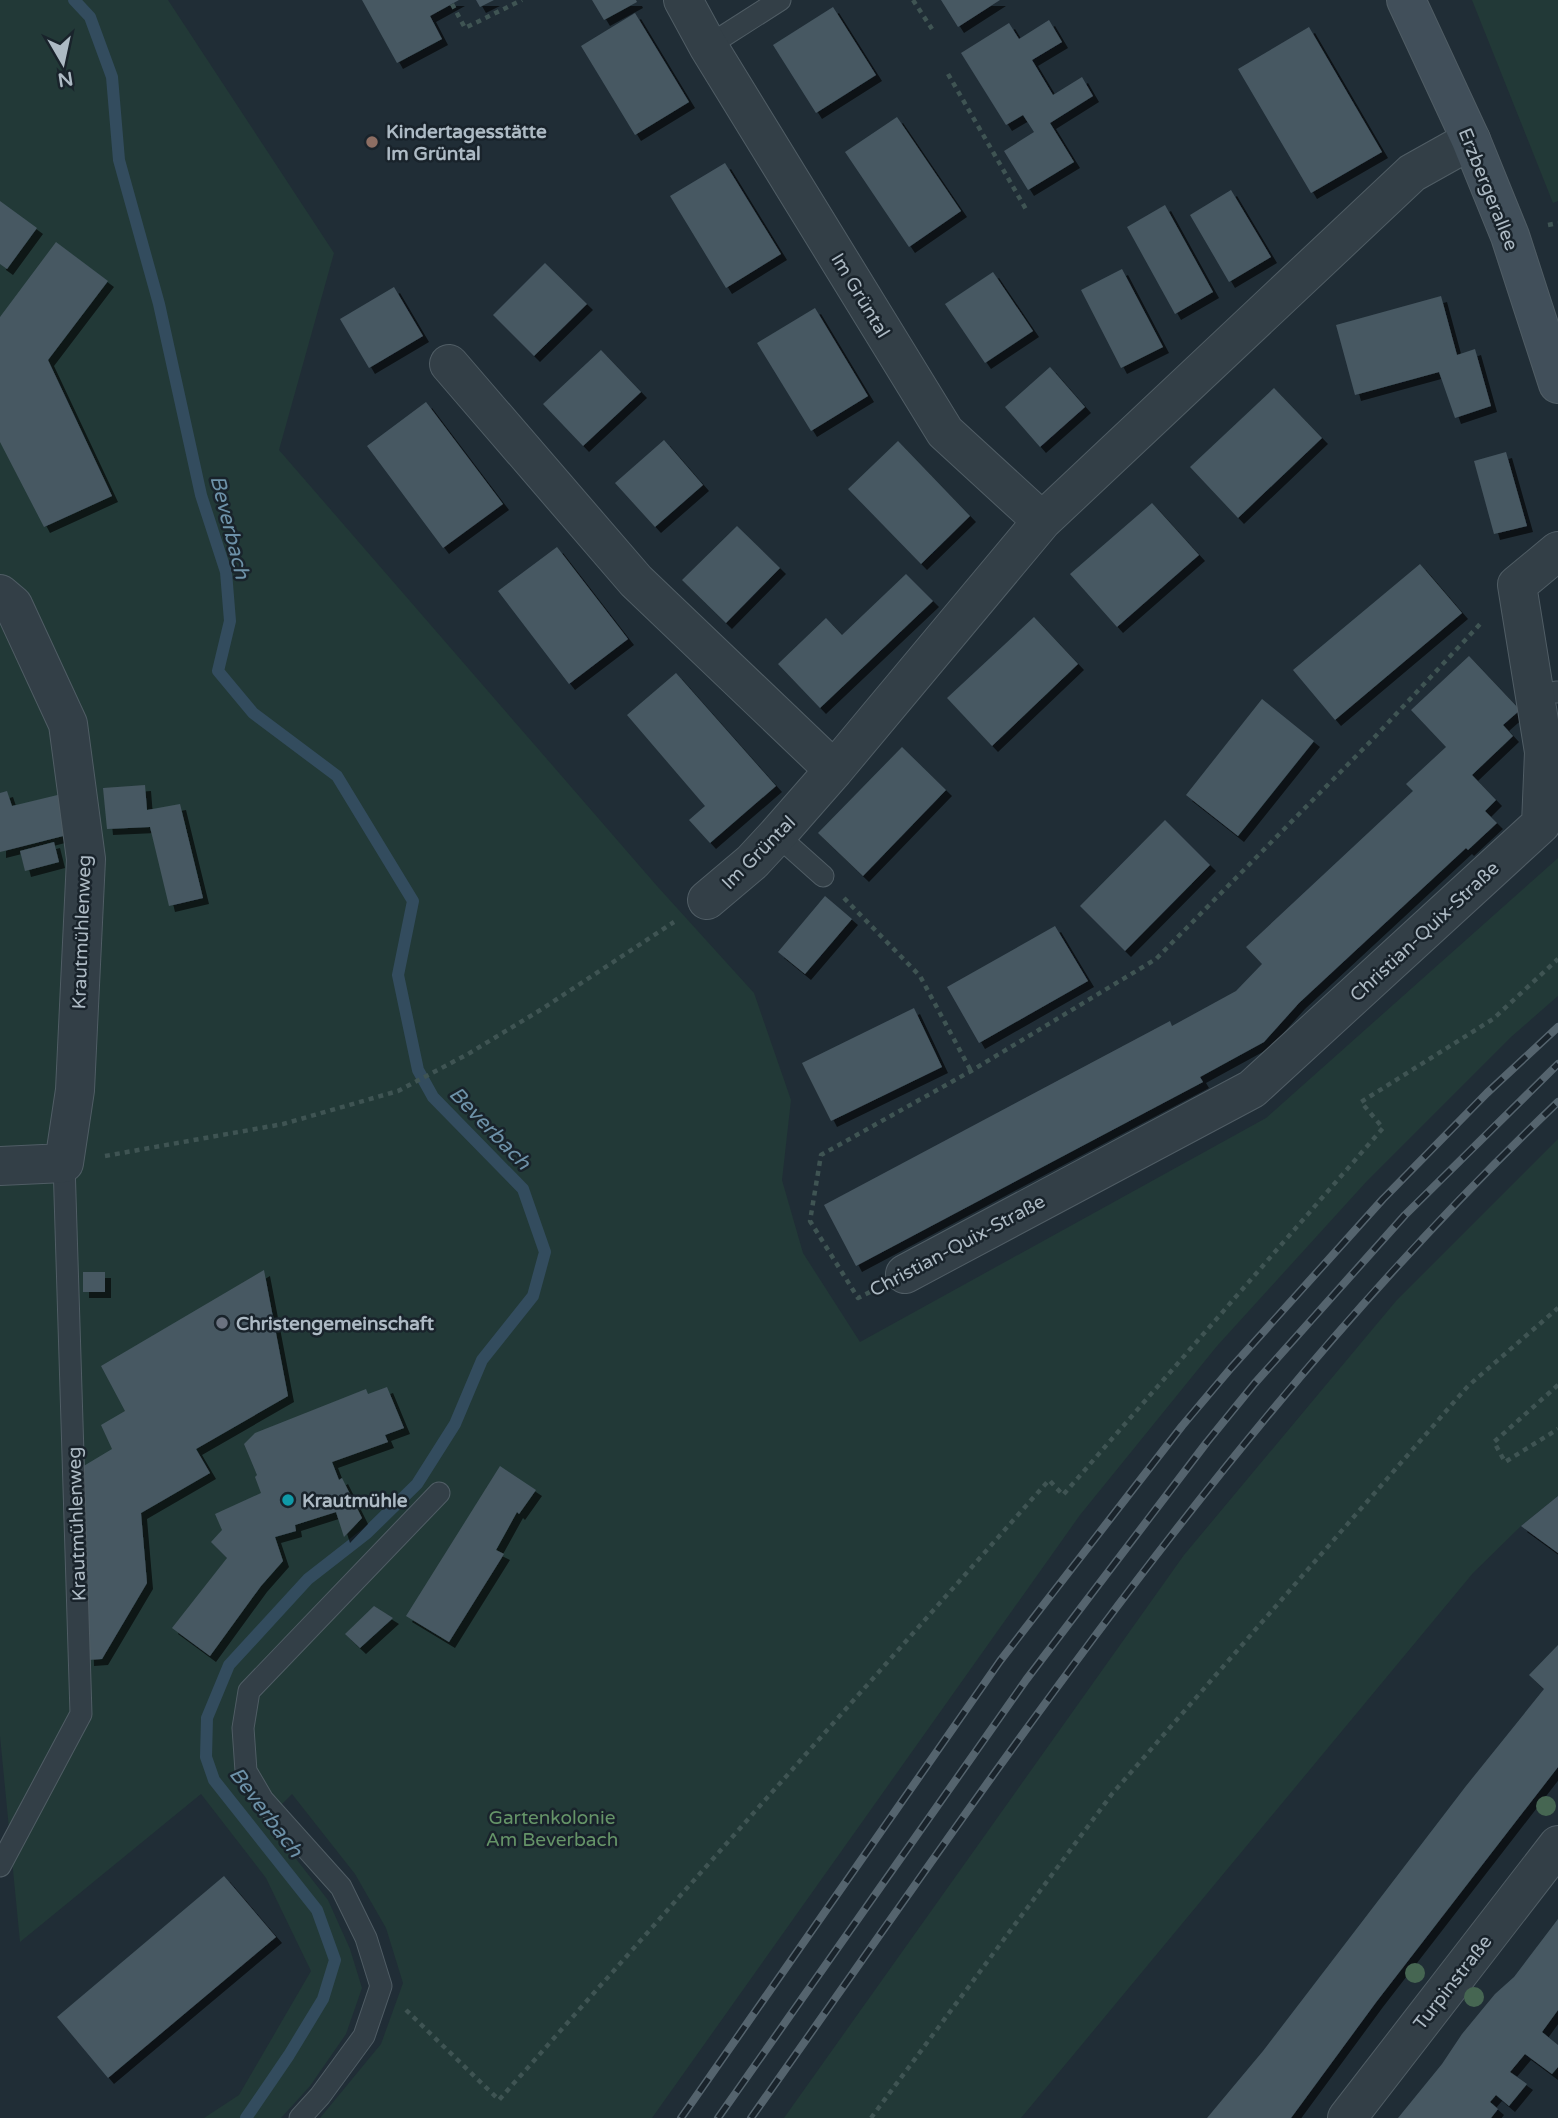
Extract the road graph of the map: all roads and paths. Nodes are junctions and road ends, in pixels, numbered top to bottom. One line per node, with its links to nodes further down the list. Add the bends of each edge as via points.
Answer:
1 (522, 0): 6 (path, via 466,28)
2 (683, 0): 8 (street, Im Grüntal)
3 (780, 0): 8 (lane)
4 (913, 0): 7 (path)
5 (1406, 0): 10 (street, Erzbergerallee)
6 (452, 4)
7 (932, 29)
8 (708, 46): 14 (street, Im Grüntal, via 945,432)
9 (948, 74): 11 (path)
10 (1471, 140): 13 (street, Erzbergerallee, via 1510,236); 14 (street, Im Grüntal, via 1412,173)
11 (1027, 211)
12 (449, 364): 18 (street, via 636,581)
13 (1558, 384)
14 (1042, 521): 18 (street, Im Grüntal)
15 (1558, 551): 16 (street)
16 (1517, 585): 23 (path, Christian-Quix-Straße, via 1156,959); 26 (street, Christian-Quix-Straße, via 1544,752 1541,824 1252,1089)
17 (0, 594): 24 (street, Krautmühlenweg, via 13,605 68,724 86,859 75,1090)
18 (834, 770): 19 (street, Im Grüntal)
19 (777, 835): 20 (lane); 21 (street, Im Grüntal)
20 (823, 876): 23 (path, via 920,976)
21 (707, 900): 24 (path, via 542,1009 398,1091 283,1124)
22 (1558, 959): 33 (path, via 1493,1019 1362,1102 1383,1128 1063,1494 1049,1480 499,2100)
23 (971, 1071): 26 (path, Christian-Quix-Straße, via 821,1155 810,1221 858,1298)
24 (64, 1163): 25 (street); 32 (lane, Krautmühlenweg, via 81,1714)
25 (0, 1166)
26 (905, 1274)
27 (1558, 1308): 35 (path, via 1468,1386 1112,1794)
28 (1558, 1385): 29 (path, via 1494,1442 1505,1462)
29 (1558, 1429)
30 (439, 1493): 33 (lane, via 249,1691 243,1728 246,1771 263,1800 341,1887 366,1938)
31 (1558, 1845): 36 (street, Turpinstraße)
32 (0, 1866)
33 (381, 1986): 34 (lane, via 364,2036)
34 (300, 2118)
35 (871, 2118)
36 (1347, 2118)

